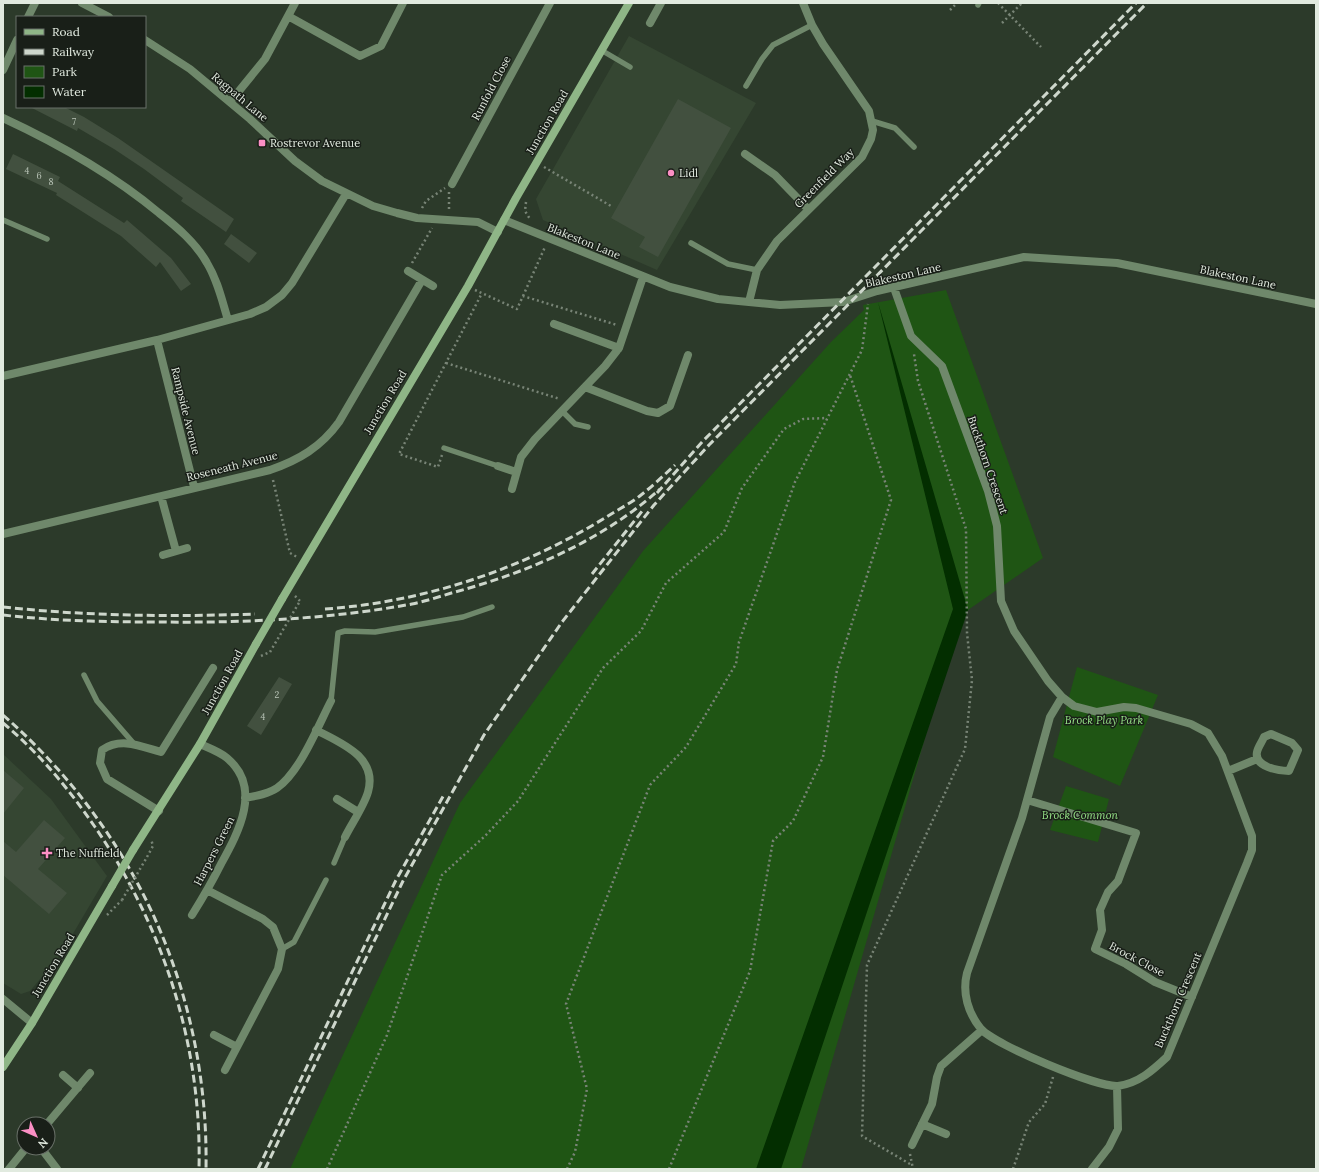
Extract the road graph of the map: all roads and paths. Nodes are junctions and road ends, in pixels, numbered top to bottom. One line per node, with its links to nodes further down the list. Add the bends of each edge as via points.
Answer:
1 (34, 3): 14 (street)
2 (82, 3): 15 (street)
3 (295, 3): 16 (street)
4 (403, 3): 16 (street, via 381,46 360,56)
5 (550, 3): 36 (street, Runfold Close)
6 (629, 3): 23 (main road, Junction Road)
7 (661, 3): 17 (street)
8 (803, 3): 19 (street)
9 (957, 3): 12 (path)
10 (998, 3): 13 (path)
11 (1022, 3): 13 (path)
12 (950, 10)
13 (1010, 15): 18 (path); 22 (path)
14 (28, 16)
15 (107, 16)
16 (288, 16): 27 (street, via 265,59)
17 (650, 23)
18 (1002, 23)
19 (812, 25): 26 (lane, via 773,45); 29 (street, via 869,111)
20 (146, 41): 27 (street, Ragpath Lane, via 190,69)
21 (16, 42): 25 (street)
22 (1041, 47)
23 (601, 50): 24 (lane); 33 (main road, Junction Road)
24 (630, 67)
25 (3, 70)
26 (746, 86)
27 (230, 102): 37 (street, Ragpath Lane, via 322,182)
28 (3, 118): 63 (street, via 47,139 108,174 173,224 197,248 208,264)
29 (872, 121): 30 (lane, via 895,128); 40 (street, Greenfield Way, via 871,139 862,157)
30 (914, 147)
31 (744, 154): 40 (street, via 775,175)
32 (550, 161): 34 (path)
33 (536, 163): 34 (path); 45 (main road, Junction Road)
34 (546, 168): 35 (path); 39 (path)
35 (542, 175)
36 (452, 184): 41 (path, via 426,201); 43 (path, via 447,194)
37 (346, 194): 41 (street, Ragpath Lane, via 373,206); 63 (street, via 301,271 282,295 266,307)
38 (530, 196): 47 (path, via 525,211 538,226)
39 (611, 206)
40 (808, 209): 51 (street, Greenfield Way, via 777,241)
41 (417, 218): 42 (street, Ragpath Lane)
42 (437, 219): 43 (street, Ragpath Lane); 52 (path)
43 (449, 219): 46 (street, Ragpath Lane, via 478,222)
44 (3, 220): 48 (lane)
45 (504, 220): 46 (main road, Junction Road); 47 (street, Blakeston Lane)
46 (498, 232): 56 (main road, Junction Road)
47 (534, 233): 49 (street, Blakeston Lane)
48 (47, 239)
49 (549, 239): 53 (street, Blakeston Lane); 60 (path)
50 (691, 244): 51 (lane, via 728,264)
51 (757, 270): 61 (street, Greenfield Way)
52 (408, 271): 54 (street)
53 (643, 277): 61 (street, Blakeston Lane, via 718,299); 65 (street)
54 (422, 280): 55 (street); 80 (street, Roseneath Avenue, via 331,433 302,457)
55 (433, 286)
56 (468, 286): 58 (path); 98 (main road, Junction Road, bridge, via 282,599)
57 (894, 288): 59 (street, Blakeston Lane); 62 (street, Blakeston Lane, via 1024,258 1117,263); 66 (street, Buckthorn Crescent)
58 (482, 293): 60 (path, via 517,309); 70 (path)
59 (870, 293): 61 (street, Blakeston Lane, via 843,302 780,305); 71 (path, via 862,350)
60 (524, 296): 65 (path)
61 (749, 302)
62 (1316, 304)
63 (228, 320): 67 (street)
64 (554, 324): 68 (street)
65 (626, 328): 68 (street)
66 (911, 336): 95 (street, Buckthorn Crescent, via 942,366 988,491 997,526 1001,601 1014,631); 134 (path, via 918,382 966,529 967,633 972,680 965,749 867,965 862,1136)
67 (157, 340): 72 (street); 82 (street, Rampside Avenue)
68 (619, 348): 73 (street)
69 (688, 355): 73 (street, via 670,406 658,413)
70 (446, 363): 74 (path); 78 (path, via 398,454 438,467)
71 (849, 374): 76 (path); 139 (path, via 891,500 837,670 823,757 793,821 773,841 750,971)
72 (3, 376)
73 (585, 387): 74 (street)
74 (570, 402): 75 (street)
75 (562, 411): 77 (lane, via 575,424); 81 (street, via 521,457)
76 (828, 418): 137 (path, via 802,419 784,429 742,488 724,532 666,583 641,631 603,668 518,801 442,876 387,1035); 138 (path, via 795,482 739,642 736,664 686,747 650,786 566,1004 587,1089 575,1152)
77 (588, 427)
78 (444, 448): 79 (lane)
79 (498, 466): 81 (street)
80 (270, 470): 82 (street, Roseneath Avenue); 88 (path)
81 (516, 472): 83 (street)
82 (194, 487): 84 (street, Roseneath Avenue)
83 (512, 489)
84 (161, 496): 85 (street, Roseneath Avenue); 87 (street)
85 (3, 534)
86 (188, 548): 87 (street)
87 (176, 551): 89 (street)
88 (290, 553)
89 (163, 555)
90 (300, 601): 92 (path, bridge)
91 (492, 607): 96 (lane, via 463,617 375,632 338,633)
92 (270, 652)
93 (213, 668): 99 (street, Junction Road, via 161,752)
94 (84, 675): 99 (lane, via 97,701)
95 (1062, 697): 101 (street, Buckthorn Crescent, via 1074,706 1097,712 1124,707 1136,708 1200,727 1215,743); 104 (street, Buckthorn Crescent, via 1050,717)
96 (331, 701): 97 (street)
97 (316, 730): 102 (street, via 294,771 277,788 259,796); 106 (street, via 351,748 364,761 370,776 368,792)
98 (200, 744): 102 (street, Harpers Green, via 227,758 235,766 245,789); 105 (main road, Junction Road)
99 (135, 745): 105 (street, Junction Road, via 122,742 112,744 102,750 100,763 108,779)
100 (1257, 759): 100 (street, via 1260,763 1280,771 1289,771 1298,750 1292,743 1271,734 1264,738); 101 (street)
101 (1228, 771): 115 (street, Buckthorn Crescent, via 1252,836 1252,850)
102 (245, 798): 111 (street, Harpers Green, via 244,816 237,834)
103 (337, 800): 106 (street)
104 (1027, 800): 115 (street, Brock Close, via 1136,833 1118,881 1108,892 1100,910 1102,930 1095,949 1155,982); 118 (street, Buckthorn Crescent, via 965,979 969,1009)
105 (159, 811): 117 (main road, Junction Road, bridge)
106 (358, 812): 107 (street)
107 (345, 836): 109 (lane)
108 (147, 857): 112 (path, bridge)
109 (334, 862)
110 (326, 880): 114 (lane, via 294,942)
111 (207, 890): 113 (street, Harpers Green); 114 (street, via 263,919 273,927)
112 (122, 900)
113 (192, 916)
114 (282, 949): 120 (street, via 278,969)
115 (1192, 997): 126 (street, Buckthorn Crescent, via 1167,1057 1151,1072 1136,1081)
116 (3, 999): 117 (street)
117 (32, 1023): 121 (main road, Junction Road)
118 (982, 1030): 122 (street, Buckthorn Crescent, via 1001,1044); 129 (street, via 942,1066 937,1077 933,1100)
119 (214, 1035): 120 (street)
120 (237, 1047): 123 (street)
121 (3, 1067)
122 (1057, 1067): 126 (street, Buckthorn Crescent, via 1098,1083); 141 (path, via 1045,1104 1030,1122)
123 (225, 1070)
124 (90, 1073): 127 (street)
125 (63, 1074): 127 (street)
126 (1117, 1086): 142 (street, via 1118,1129 1109,1147)
127 (78, 1088): 128 (street)
128 (54, 1116)
129 (922, 1124): 130 (street); 131 (street)
130 (946, 1134)
131 (912, 1144): 134 (path)
132 (20, 1156): 135 (street)
133 (47, 1156): 136 (street)
134 (910, 1164): 140 (path)
135 (9, 1169)
136 (57, 1169)
137 (327, 1169)
138 (567, 1169)
139 (669, 1169)
140 (913, 1169)
141 (1013, 1169)
142 (1092, 1169)

